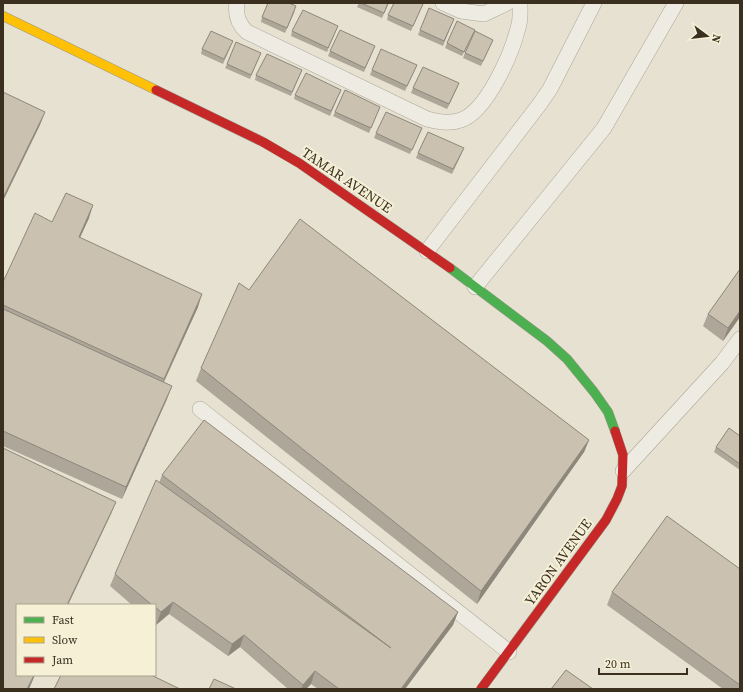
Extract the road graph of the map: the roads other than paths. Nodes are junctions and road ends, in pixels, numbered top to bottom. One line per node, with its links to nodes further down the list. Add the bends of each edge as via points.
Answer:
1 (237, 3): 4 (lane, via 238,21 247,32 427,119 440,122 460,120 470,115 481,104 505,65 519,27)
2 (443, 3): 3 (lane, via 461,11 484,14)
3 (507, 3)
4 (520, 3)
5 (594, 3): 8 (lane, via 550,89)
6 (676, 3): 9 (lane, via 604,128)
7 (3, 16): 8 (street, TAMAR AVENUE, via 263,142 331,184)
8 (426, 251): 9 (street, TAMAR AVENUE)
9 (475, 287): 12 (street, TAMAR AVENUE, via 567,359 608,412)
10 (740, 339): 13 (lane, via 722,363)
11 (200, 410): 14 (lane)
12 (618, 439): 13 (street, YARON AVENUE, via 623,455)
13 (623, 471): 14 (street, YARON AVENUE, via 622,486 606,520)
14 (509, 652): 15 (street, YARON AVENUE)
15 (481, 689)

